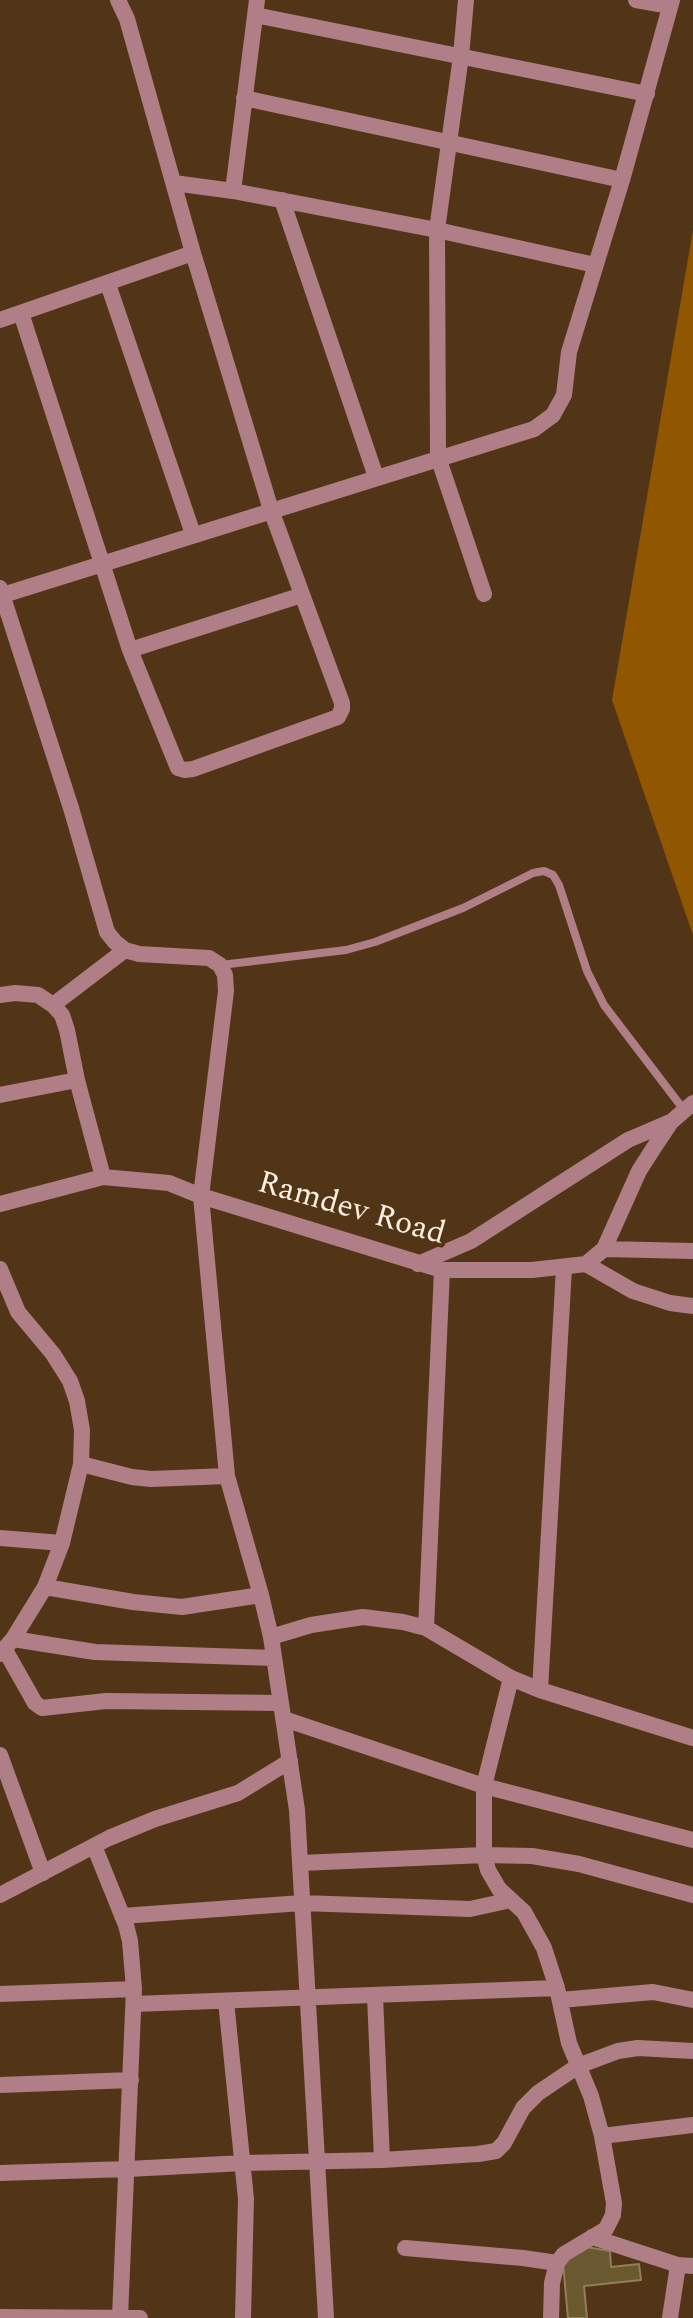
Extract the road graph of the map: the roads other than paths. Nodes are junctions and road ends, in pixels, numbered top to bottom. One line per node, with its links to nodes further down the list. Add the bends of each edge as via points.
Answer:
1 (118, 0): 11 (street)
2 (466, 0): 6 (street)
3 (636, 0): 4 (street)
4 (671, 3): 7 (street)
5 (256, 7): 6 (street); 8 (street)
6 (461, 56): 7 (street); 9 (street)
7 (647, 94): 10 (street)
8 (244, 98): 9 (street); 12 (street)
9 (450, 141): 10 (street); 14 (street)
10 (622, 180): 16 (street)
11 (174, 183): 12 (street); 15 (street)
12 (233, 191): 13 (street)
13 (282, 200): 14 (street); 21 (street)
14 (437, 230): 16 (street); 20 (street)
15 (193, 253): 17 (street); 22 (street)
16 (595, 265): 20 (street, via 569,352 564,395 553,415 534,429)
17 (108, 284): 18 (street); 23 (street)
18 (21, 313): 19 (street); 24 (street)
19 (0, 320)
20 (438, 457): 21 (street); 26 (street)
21 (376, 477): 22 (street)
22 (271, 510): 23 (street); 27 (street)
23 (193, 534): 24 (street)
24 (100, 564): 25 (street); 28 (street)
25 (1, 591): 29 (street, via 107,932)
26 (484, 594)
27 (302, 595): 28 (street); 28 (street, via 342,703 338,717 193,769 178,768)
28 (130, 650)
29 (125, 950): 30 (street, via 196,955); 32 (street)
30 (220, 965): 35 (lane, via 375,942 544,871 559,885 604,1005); 37 (street, via 226,991)
31 (0, 995): 32 (street, via 38,995)
32 (53, 1005): 33 (street, via 67,1030)
33 (77, 1080): 34 (street); 36 (street)
34 (0, 1095)
35 (683, 1112): 39 (street, Ramdev Road, via 639,1171); 41 (street, via 628,1140 471,1241)
36 (103, 1177): 37 (street, Ramdev Road, via 169,1183); 38 (street, Ramdev Road)
37 (201, 1196): 41 (street, Ramdev Road); 48 (street)
38 (0, 1204)
39 (604, 1249): 40 (street); 42 (street, Ramdev Road)
40 (693, 1251)
41 (418, 1264): 45 (street, Ramdev Road)
42 (586, 1264): 43 (street, Ramdev Road); 46 (street, via 633,1291)
43 (564, 1268): 45 (street, Ramdev Road); 58 (street)
44 (0, 1269): 47 (street, via 18,1312 70,1381 82,1430)
45 (442, 1270): 53 (street)
46 (693, 1306)
47 (81, 1464): 48 (street, via 151,1479); 50 (street)
48 (227, 1476): 52 (street)
49 (0, 1538): 50 (street)
50 (62, 1543): 51 (street)
51 (45, 1587): 52 (street, via 182,1607); 55 (street)
52 (261, 1595): 54 (street)
53 (426, 1628): 54 (street, via 363,1617); 57 (street)
54 (271, 1637): 56 (street)
55 (6, 1648): 56 (street); 59 (street, via 42,1708 106,1701)
56 (274, 1658): 59 (street)
57 (511, 1678): 58 (street); 63 (street)
58 (540, 1690): 60 (street)
59 (282, 1711): 62 (street); 63 (street)
60 (693, 1738)
61 (0, 1755): 68 (street)
62 (290, 1761): 65 (street, via 238,1793 155,1819); 67 (street)
63 (484, 1786): 64 (street); 66 (street)
64 (693, 1840)
65 (94, 1846): 68 (street); 73 (street)
66 (484, 1855): 67 (street); 70 (street, via 579,1864); 71 (street, via 499,1889)
67 (301, 1863): 72 (street)
68 (43, 1873): 69 (street)
69 (0, 1895)
70 (693, 1895)
71 (511, 1900): 72 (street, via 470,1909); 75 (street, via 537,1932)
72 (302, 1903): 73 (street); 78 (street)
73 (122, 1916): 76 (street, via 130,1941)
74 (0, 1994): 76 (street)
75 (558, 1994): 77 (street); 79 (street, via 653,1992); 82 (street)
76 (134, 1996): 80 (street); 83 (street)
77 (375, 1996): 78 (street); 87 (street)
78 (307, 1998): 80 (street); 88 (street)
79 (693, 2000)
80 (226, 2001): 89 (street)
81 (693, 2051): 82 (street, via 638,2048)
82 (578, 2066): 86 (street); 87 (street, via 523,2108 496,2151)
83 (131, 2080): 84 (street); 90 (street)
84 (0, 2085)
85 (693, 2125): 86 (street)
86 (602, 2136): 92 (street, via 613,2215 606,2229)
87 (382, 2160): 88 (street)
88 (317, 2162): 89 (street); 100 (street)
89 (244, 2163): 90 (street); 99 (street)
90 (128, 2169): 91 (street); 97 (street)
91 (0, 2173)
92 (592, 2237): 94 (street); 95 (street)
93 (405, 2248): 94 (street)
94 (557, 2263): 101 (street)
95 (685, 2265): 102 (street)
96 (0, 2317): 97 (street)
97 (120, 2317): 98 (street)
98 (140, 2318)
99 (243, 2318)
100 (326, 2318)
101 (551, 2318)
102 (670, 2318)

